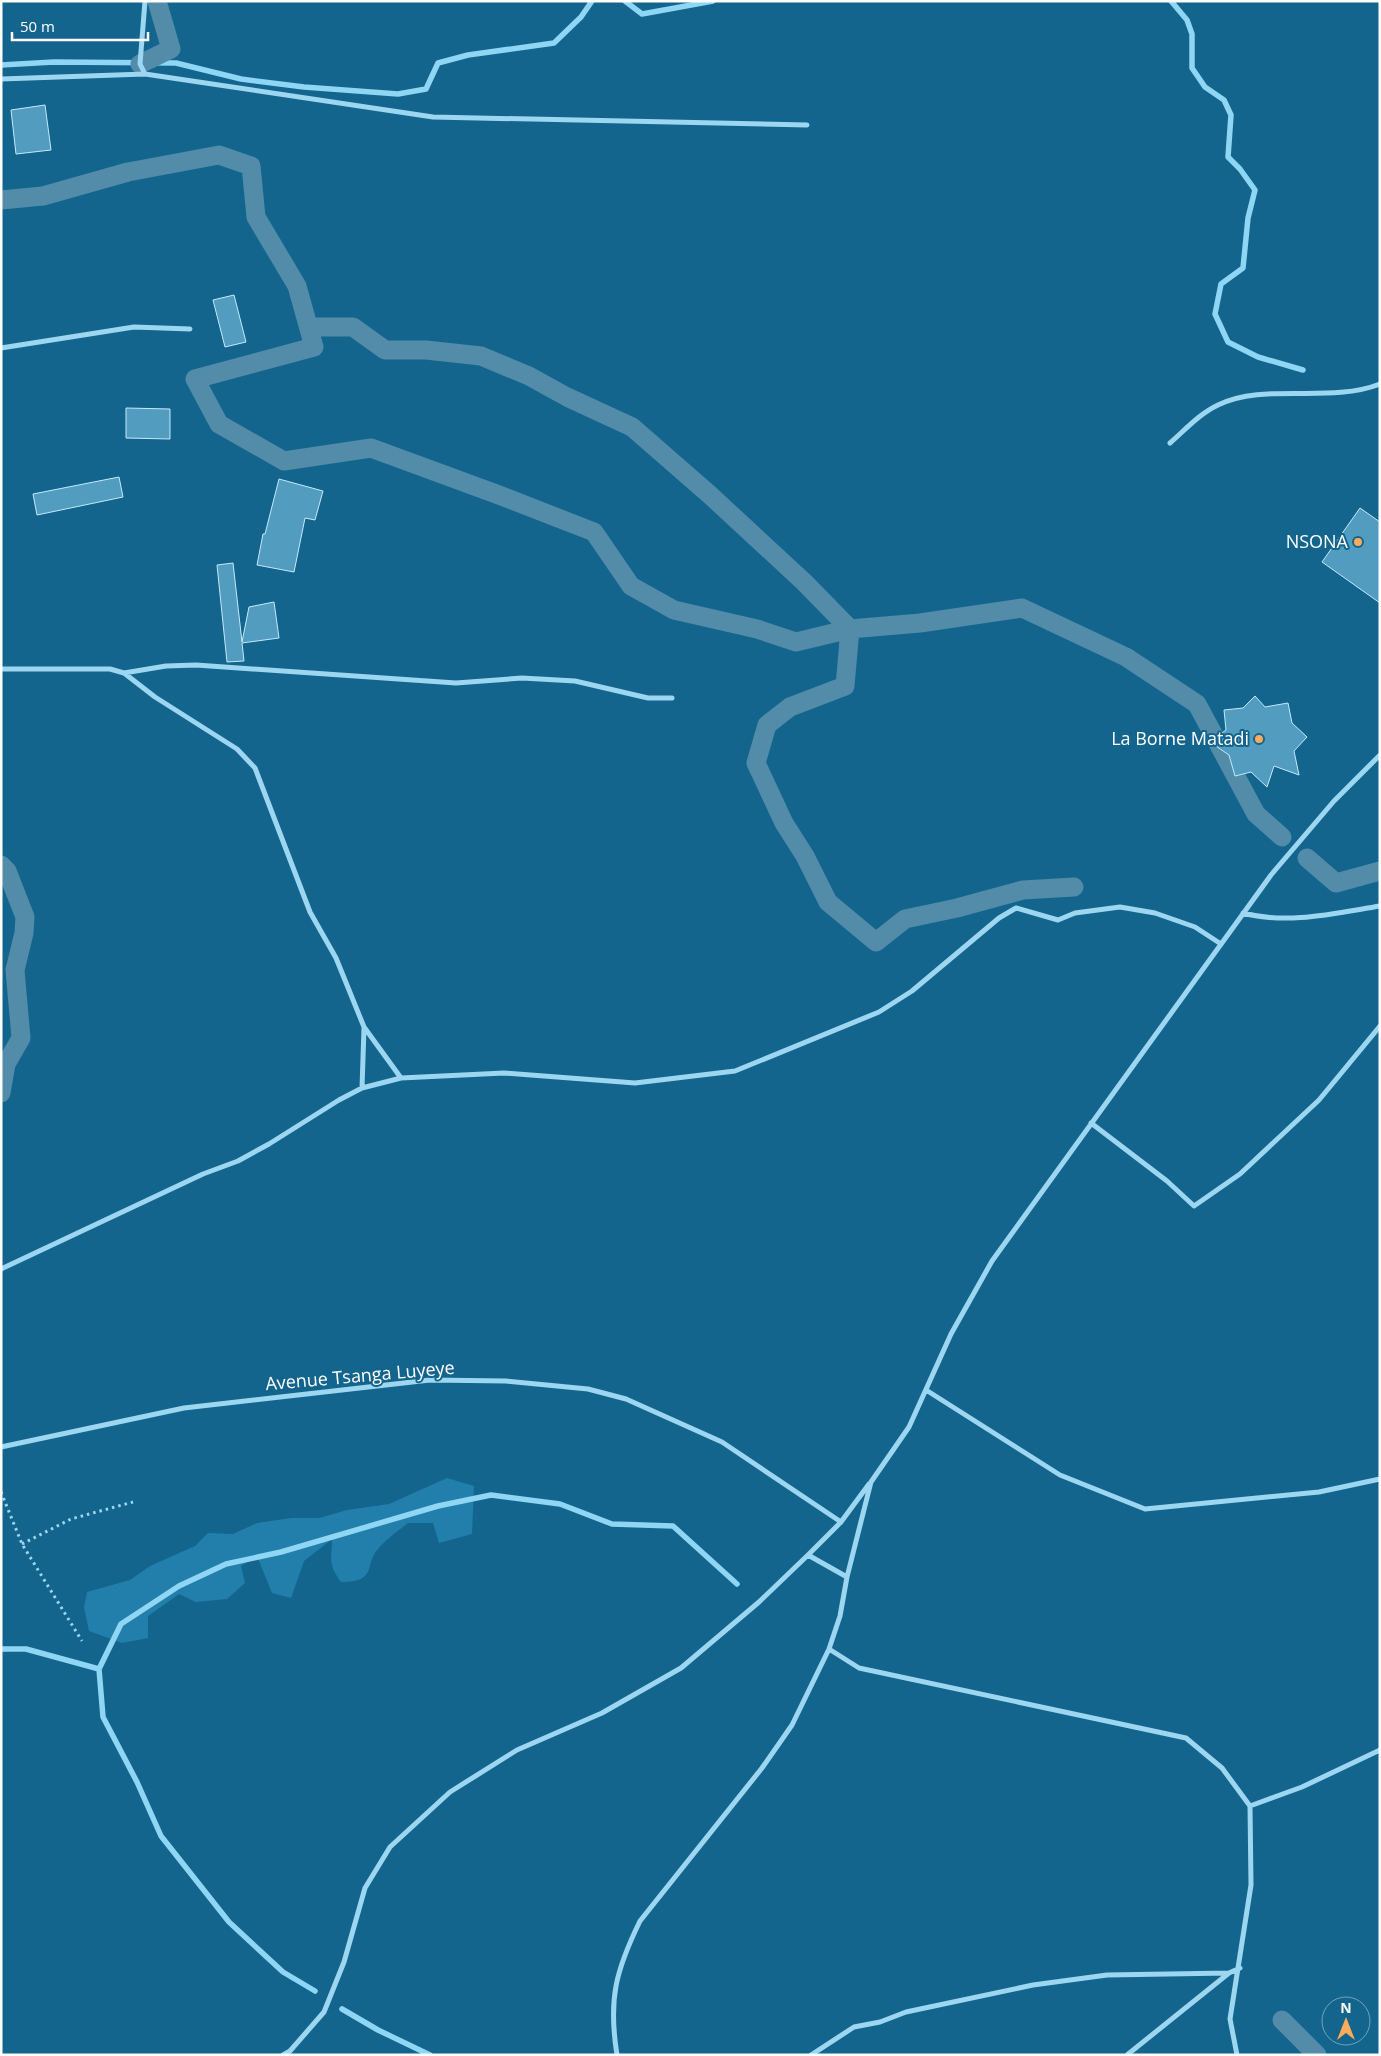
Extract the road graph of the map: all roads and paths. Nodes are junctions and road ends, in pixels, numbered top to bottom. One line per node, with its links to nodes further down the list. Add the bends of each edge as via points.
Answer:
1 (145, 1): 2 (street, via 140,64)
2 (145, 74): 3 (street); 4 (street, via 433,117)
3 (1, 79)
4 (807, 125)
5 (190, 329): 6 (street, via 134,328)
6 (1, 348)
7 (1380, 384): 8 (street, via 1343,393 1241,397 1200,416)
8 (1170, 443)
9 (1, 670): 10 (street, via 110,669)
10 (124, 673): 11 (street, via 196,664 456,683 522,678 576,681 648,698); 17 (street, via 155,697 237,749 255,768 310,912 336,958)
11 (672, 698)
12 (1380, 755): 14 (street, via 1334,800)
13 (1380, 906): 14 (street, via 1315,916 1263,918)
14 (1243, 913): 15 (street)
15 (1221, 944): 18 (street, via 1195,927 1155,913 1120,906 1075,912 1058,920 1016,908 999,918 912,991 879,1012 735,1071 635,1083 504,1073); 20 (street)
16 (1380, 1026): 20 (street, via 1319,1100 1240,1174 1194,1206 1167,1181)
17 (364, 1027): 18 (street); 19 (street)
18 (401, 1078): 19 (street)
19 (362, 1088): 21 (street, via 238,1161 203,1174)
20 (1091, 1123): 22 (street, via 992,1261 951,1334)
21 (1, 1268)
22 (926, 1390): 24 (street, via 1060,1475 1145,1509 1320,1492); 25 (street, via 909,1427)
23 (1, 1447): 28 (street, Avenue Tsanga Luyeye, via 184,1408 430,1380 506,1381 588,1389 626,1398 722,1442)
24 (1380, 1479)
25 (871, 1482): 28 (street); 31 (street)
26 (1, 1492): 29 (path)
27 (133, 1502): 29 (path, via 71,1519)
28 (841, 1522): 30 (street)
29 (22, 1544): 32 (path)
30 (808, 1555): 31 (street); 38 (street, via 759,1602 681,1668 602,1713 516,1750 450,1792 390,1847 365,1888 344,1962 324,2012)
31 (847, 1577): 33 (street)
32 (82, 1641)
33 (830, 1649): 35 (street, via 859,1668 1186,1738 1222,1768); 39 (street, via 792,1725 762,1768 640,1921 616,1981 613,2028)
34 (1380, 1750): 35 (street, via 1302,1787)
35 (1250, 1806): 36 (street, via 1251,1884)
36 (1240, 1968): 37 (street); 42 (street, via 1230,2019)
37 (1229, 1973): 40 (street, via 1107,1975 1033,1985 906,2012 854,2027); 41 (street)
38 (283, 2055)
39 (617, 2055)
40 (810, 2055)
41 (1127, 2055)
42 (1237, 2055)

